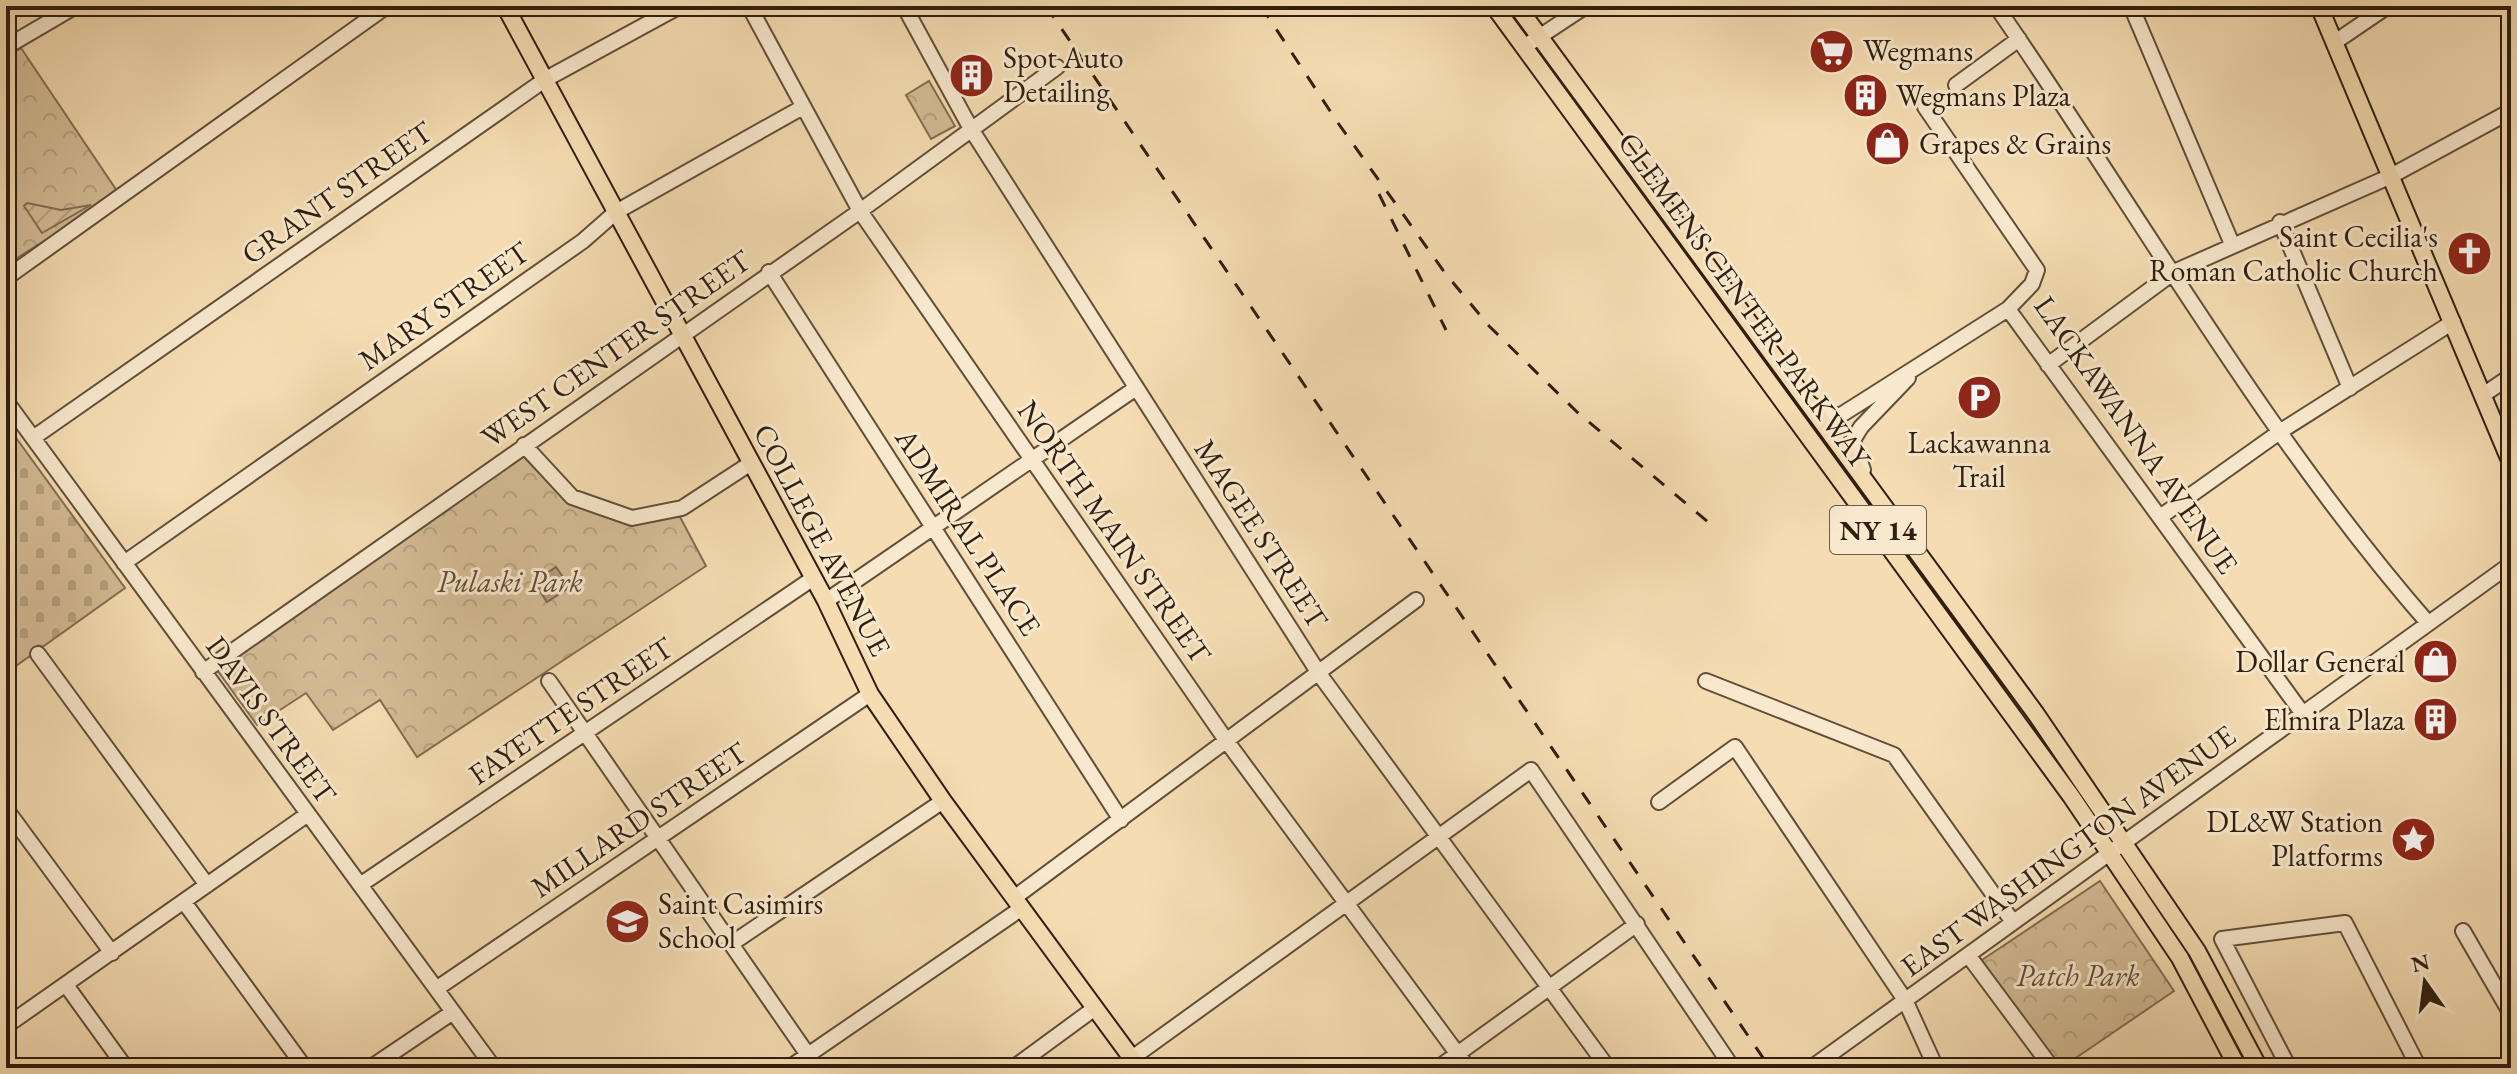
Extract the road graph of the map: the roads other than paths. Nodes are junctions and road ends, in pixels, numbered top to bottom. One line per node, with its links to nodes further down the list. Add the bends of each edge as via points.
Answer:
1 (76, 6): 17 (street)
2 (387, 6): 33 (street)
3 (505, 6): 20 (main road, COLLEGE AVENUE)
4 (680, 6): 20 (street, GRANT STREET)
5 (749, 6): 22 (street, NORTH MAIN STREET)
6 (904, 6): 25 (street, MAGEE STREET)
7 (1494, 6): 18 (main road, CLEMENS CENTER PARKWAY / NY 14)
8 (1517, 6): 14 (main road, CLEMENS CENTER PARKWAY / NY 14)
9 (1586, 6): 14 (street)
10 (1996, 6): 15 (street)
11 (2131, 6): 30 (street)
12 (2319, 6): 16 (main road)
13 (2388, 6): 16 (street)
14 (1539, 38): 18 (street); 44 (main road, CLEMENS CENTER PARKWAY / NY 14)
15 (2019, 39): 21 (street); 32 (street)
16 (2335, 42): 26 (main road)
17 (6, 47)
18 (1524, 47): 77 (main road, CLEMENS CENTER PARKWAY / NY 14)
19 (1057, 67): 25 (street, WEST CENTER STREET)
20 (546, 79): 28 (main road, COLLEGE AVENUE); 46 (street, GRANT STREET)
21 (1956, 85)
22 (803, 107): 27 (street, NORTH MAIN STREET); 28 (street, MARY STREET)
23 (1925, 107): 34 (street, LACKAWANNA AVENUE, via 2037,270 2032,284)
24 (2511, 111): 26 (street)
25 (971, 129): 27 (street, WEST CENTER STREET); 40 (street, MAGEE STREET)
26 (2391, 176): 29 (street); 35 (main road)
27 (860, 211): 31 (street, WEST CENTER STREET); 48 (street, NORTH MAIN STREET)
28 (616, 212): 36 (main road, COLLEGE AVENUE); 54 (street, MARY STREET, via 583,241)
29 (2280, 222): 30 (street); 41 (street)
30 (2232, 244): 32 (street)
31 (769, 272): 36 (street, WEST CENTER STREET); 53 (street, ADMIRAL PLACE)
32 (2174, 272): 37 (street); 45 (street)
33 (6, 278)
34 (2008, 309): 37 (street, LACKAWANNA AVENUE); 38 (street)
35 (2453, 322): 41 (street); 42 (main road)
36 (682, 334): 47 (street, WEST CENTER STREET); 49 (main road, COLLEGE AVENUE)
37 (2048, 365): 52 (street, LACKAWANNA AVENUE)
38 (1913, 372): 44 (street, via 1841,415); 51 (street, via 1853,440)
39 (2511, 376): 42 (street)
40 (1136, 388): 48 (street); 62 (street, MAGEE STREET)
41 (2350, 388): 45 (street)
42 (2483, 395): 50 (main road)
43 (6, 401): 46 (street, DAVIS STREET)
44 (1807, 402): 51 (main road, CLEMENS CENTER PARKWAY / NY 14)
45 (2281, 431): 52 (street); 59 (street, via 2379,566)
46 (33, 438): 54 (street, DAVIS STREET)
47 (524, 445): 49 (street, via 572,497 632,518 682,508); 61 (street, WEST CENTER STREET)
48 (1032, 459): 53 (street); 68 (street, NORTH MAIN STREET)
49 (751, 463): 56 (main road, COLLEGE AVENUE)
50 (2511, 463)
51 (1873, 492): 76 (main road, CLEMENS CENTER PARKWAY / NY 14)
52 (2160, 517): 66 (street, LACKAWANNA AVENUE)
53 (934, 527): 58 (street); 73 (street, ADMIRAL PLACE)
54 (124, 563): 61 (street, DAVIS STREET)
55 (2511, 564): 59 (street, EAST WASHINGTON AVENUE)
56 (812, 579): 58 (main road, COLLEGE AVENUE); 67 (street, FAYETTE STREET)
57 (1416, 600): 62 (street)
58 (826, 601): 65 (main road, COLLEGE AVENUE)
59 (2428, 623): 66 (street, EAST WASHINGTON AVENUE)
60 (38, 654): 78 (street)
61 (203, 672): 72 (street, DAVIS STREET)
62 (1320, 675): 68 (street); 74 (street, MAGEE STREET)
63 (549, 681): 67 (street)
64 (1706, 681): 83 (street, via 1894,755)
65 (870, 694): 69 (main road, COLLEGE AVENUE); 75 (street, MILLARD STREET)
66 (2303, 714): 76 (street, EAST WASHINGTON AVENUE)
67 (585, 733): 75 (street); 79 (street, FAYETTE STREET)
68 (1228, 743): 73 (street); 82 (street, NORTH MAIN STREET)
69 (943, 801): 81 (main road, COLLEGE AVENUE); 86 (street)
70 (1659, 802): 92 (street, via 1735,747)
71 (6, 809): 87 (street)
72 (308, 814): 78 (street); 79 (street, DAVIS STREET)
73 (1121, 820): 81 (street)
74 (1438, 837): 82 (street); 84 (street, via 1531,770); 90 (street, MAGEE STREET)
75 (658, 839): 86 (street); 91 (street, MILLARD STREET)
76 (2124, 842): 77 (street, EAST WASHINGTON AVENUE); 114 (main road, CLEMENS CENTER PARKWAY / NY 14, via 2197,951)
77 (2109, 853): 83 (street, EAST WASHINGTON AVENUE); 113 (main road, CLEMENS CENTER PARKWAY / NY 14, via 2180,958)
78 (207, 885): 80 (street)
79 (360, 885): 91 (street, DAVIS STREET)
80 (184, 902): 87 (street); 102 (street)
81 (1018, 903): 93 (main road, COLLEGE AVENUE); 98 (street)
82 (1347, 903): 97 (street, NORTH MAIN STREET); 99 (street)
83 (2013, 922): 88 (street, EAST WASHINGTON AVENUE)
84 (1637, 924): 90 (street); 100 (street)
85 (2463, 931): 95 (street)
86 (731, 944): 98 (street)
87 (112, 953): 89 (street)
88 (1968, 955): 92 (street, EAST WASHINGTON AVENUE); 112 (street)
89 (66, 985): 96 (street); 101 (street)
90 (1549, 987): 97 (street); 109 (street, MAGEE STREET)
91 (436, 989): 94 (street, DAVIS STREET)
92 (1905, 1000): 110 (street, EAST WASHINGTON AVENUE); 111 (street)
93 (1095, 1008): 99 (main road, COLLEGE AVENUE); 106 (street)
94 (453, 1012): 103 (street); 104 (street, DAVIS STREET)
95 (2511, 1014)
96 (6, 1026)
97 (1457, 1054): 107 (street); 108 (street, NORTH MAIN STREET)
98 (808, 1055): 105 (street)
99 (1136, 1063)
100 (1732, 1067)
101 (126, 1068)
102 (305, 1068)
103 (370, 1068)
104 (494, 1068)
105 (789, 1068)
106 (1013, 1068)
107 (1438, 1068)
108 (1468, 1068)
109 (1608, 1068)
110 (1811, 1068)
111 (1936, 1068)
112 (2052, 1068)
113 (2238, 1068)
114 (2259, 1068)
115 (2289, 1068): 116 (street, via 2222,939 2345,923)
116 (2419, 1068)

